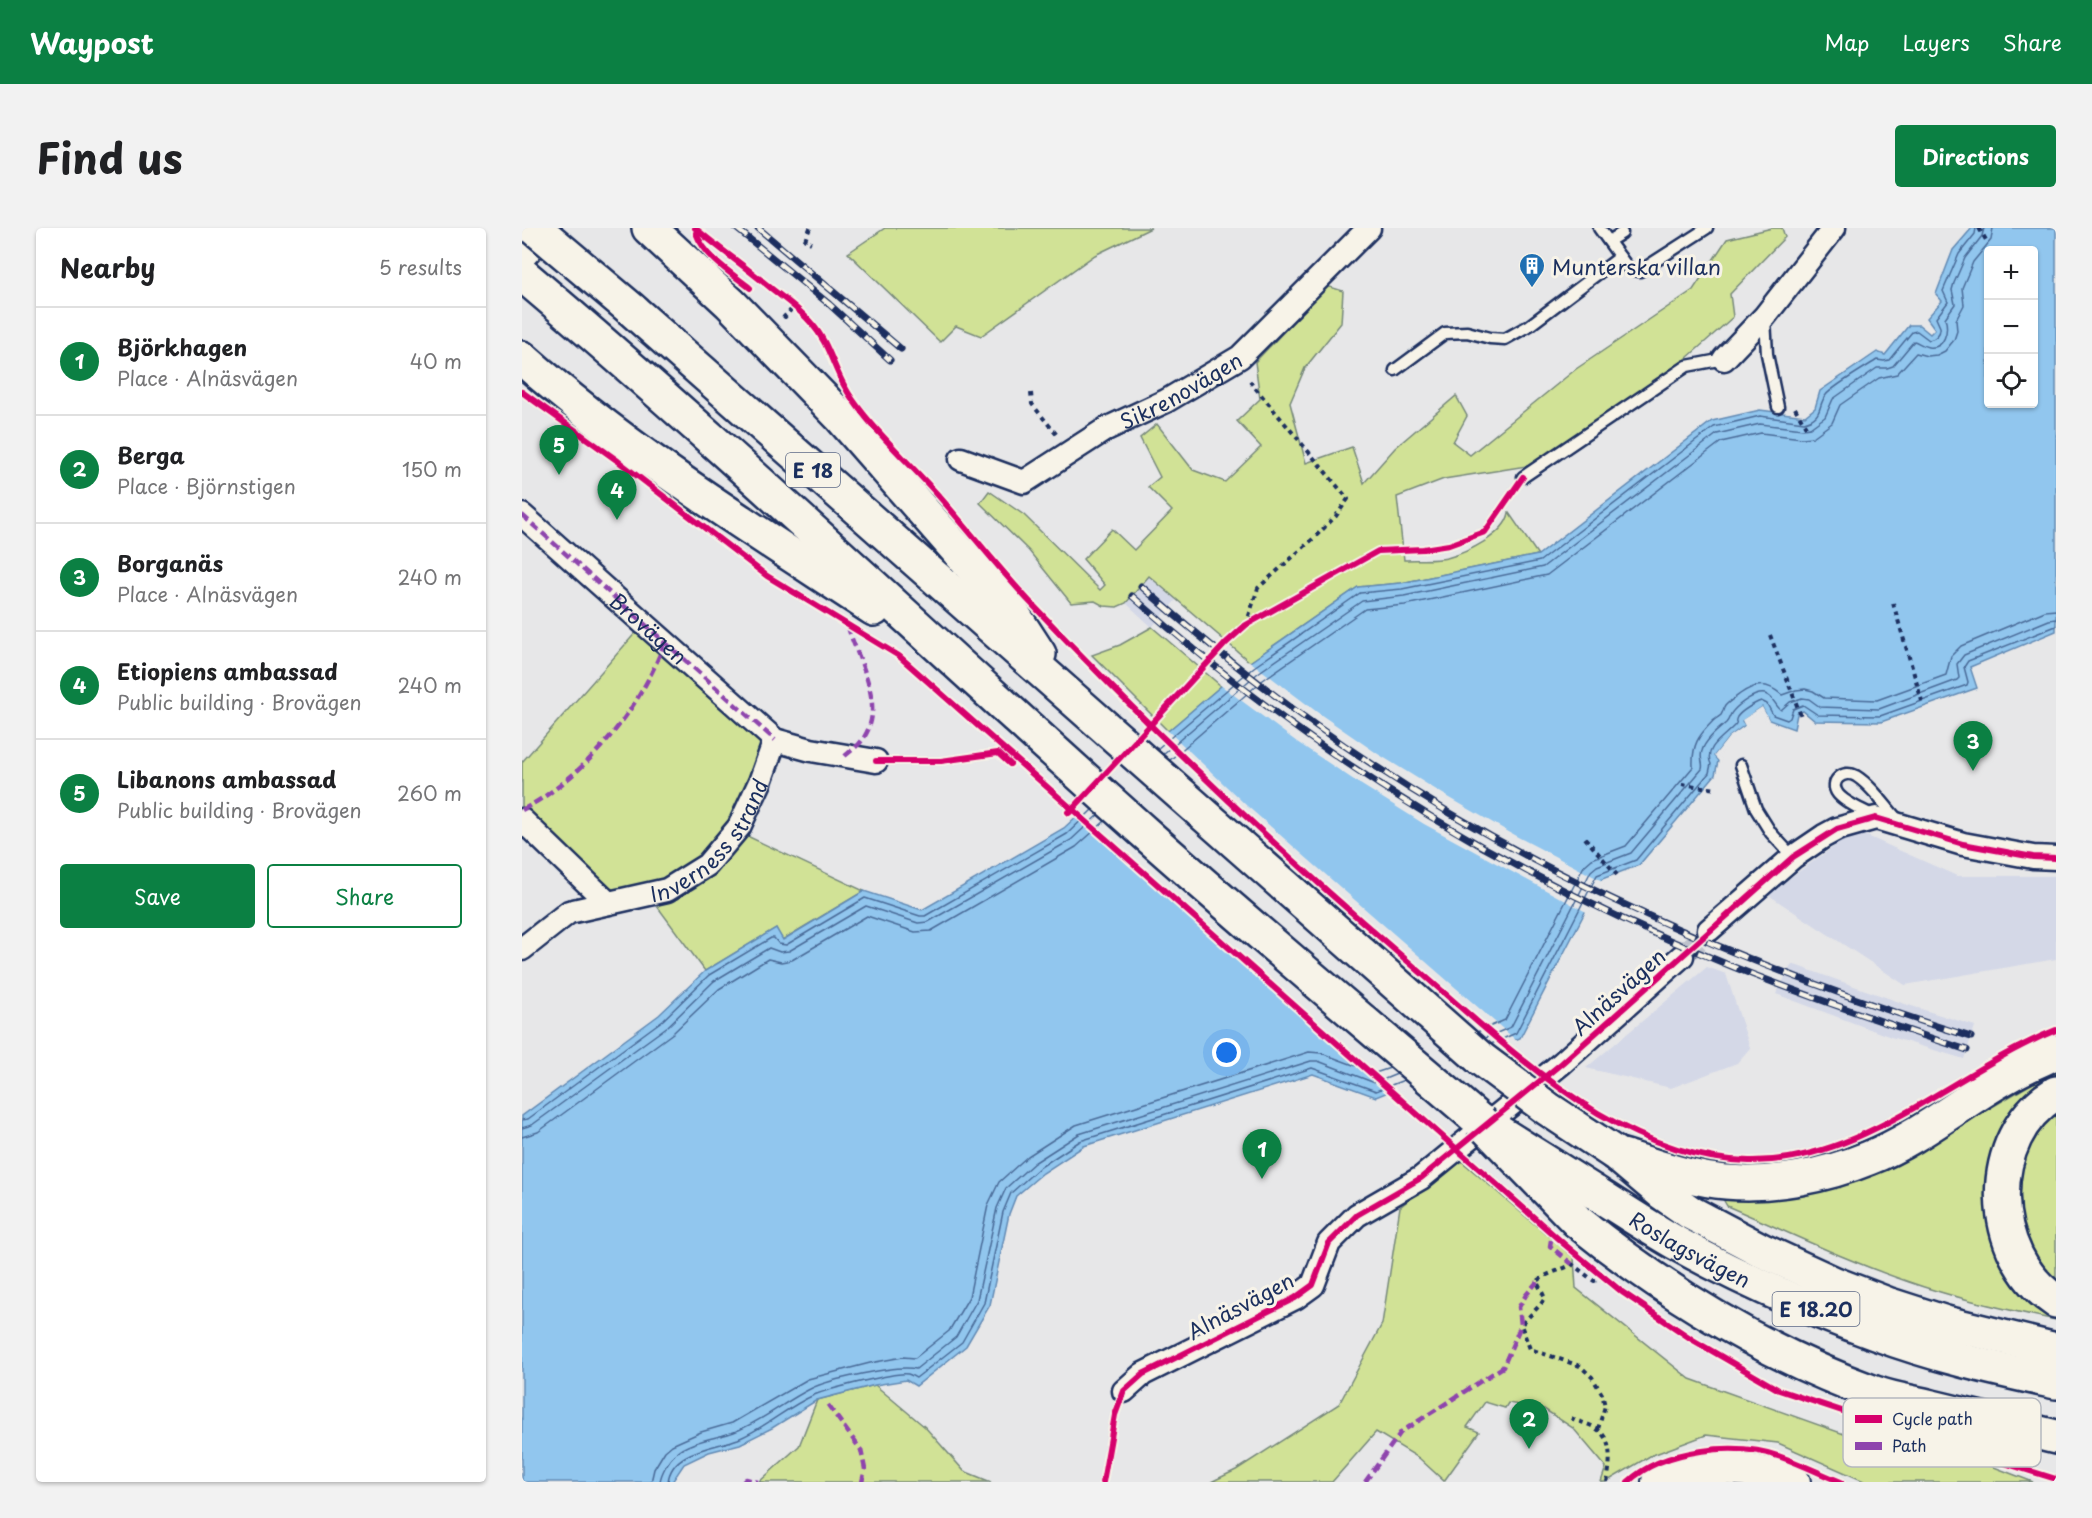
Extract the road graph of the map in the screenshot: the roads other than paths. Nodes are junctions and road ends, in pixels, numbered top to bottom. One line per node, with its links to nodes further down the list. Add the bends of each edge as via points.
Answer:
1 (535, 228): 21 (main road, E 18, bridge)
2 (545, 228): 10 (street)
3 (649, 228): 21 (main road, via 730,303 840,416)
4 (1368, 228): 18 (street, Sikrenovägen, via 1240,357 1166,401 1106,429 1024,482)
5 (1599, 228): 9 (lane)
6 (1707, 228): 11 (lane, via 1640,272 1629,269)
7 (1834, 228): 13 (street)
8 (1622, 233): 9 (lane)
9 (1609, 242): 11 (lane)
10 (522, 252)
11 (1620, 257): 16 (lane, via 1530,325 1505,339 1467,332 1445,333)
12 (522, 274): 22 (main road, E 18)
13 (1765, 316): 15 (street); 17 (lane, via 1767,354)
14 (522, 358): 22 (main road, via 685,485)
15 (1724, 359): 19 (lane, via 1687,366)
16 (1395, 370)
17 (1778, 407)
18 (961, 459)
19 (1523, 477)
20 (522, 515): 23 (street, Brovägen)
21 (1004, 622): 38 (main road, bridge, via 1059,686 1458,1040 1548,1109)
22 (962, 667): 37 (main road, E 18, via 1145,833)
23 (775, 740): 24 (street); 31 (street, Inverness strand, via 739,827 707,865 667,890)
24 (876, 761)
25 (1741, 765): 29 (lane, via 1756,809)
26 (1876, 818): 28 (street); 28 (lane, via 1839,796 1834,789 1839,776 1854,775); 29 (street, via 1837,829)
27 (522, 820): 31 (street)
28 (1902, 825): 30 (street, via 1963,844)
29 (1793, 857): 32 (street)
30 (2056, 858)
31 (608, 903): 33 (street, Inverness strand, via 569,912)
32 (1709, 930)
33 (522, 949)
34 (1682, 956): 42 (street, Alnäsvägen, via 1562,1063 1421,1178 1357,1215 1329,1243 1313,1285 1295,1298 1143,1374)
35 (2056, 1052): 38 (main road, via 2010,1074 1870,1158 1822,1173 1775,1182 1726,1182)
36 (2056, 1093): 39 (main road, via 2034,1111 2012,1145 2002,1193 2007,1234 2018,1262)
37 (1480, 1121): 41 (main road, Roslagsvägen / E 18.20, bridge, via 1676,1243 1747,1278 1876,1334 1983,1366); 43 (main road, E 18, bridge, via 1577,1221 1686,1299 1749,1337 1820,1371)
38 (1616, 1154): 40 (main road, Roslagsvägen / E 18.20, via 1691,1213 1835,1284 1946,1323)
39 (2056, 1301)
40 (2056, 1350)
41 (2056, 1382)
42 (1124, 1391)
43 (1894, 1398)
44 (2041, 1433): 45 (main road, E 18, bridge)
45 (2056, 1437)
46 (1658, 1482): 47 (street, via 1729,1467 1766,1472)
47 (1794, 1482)

